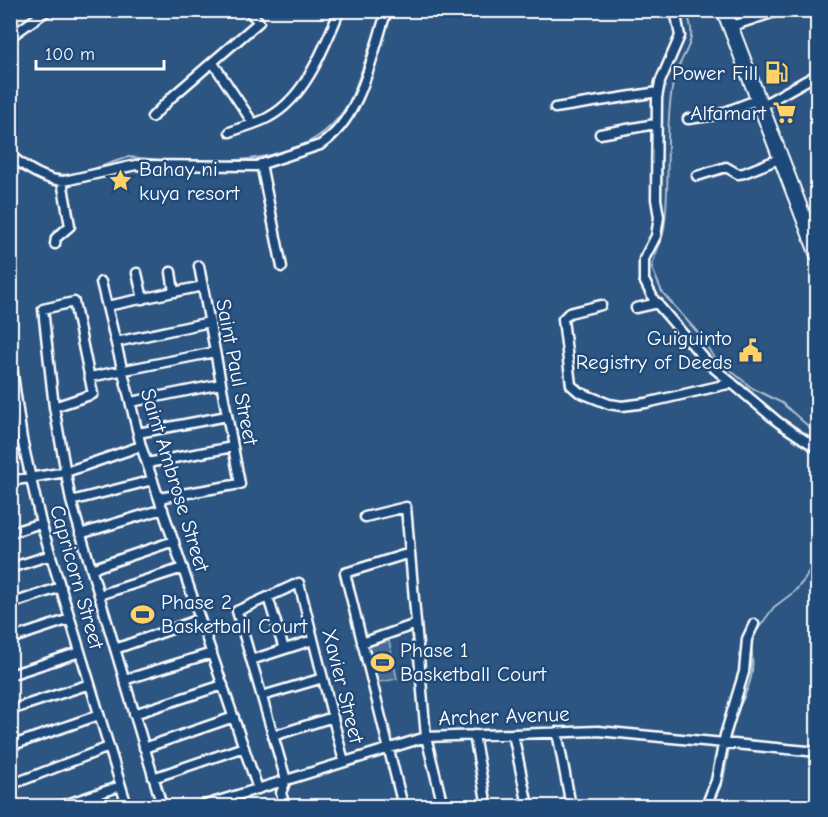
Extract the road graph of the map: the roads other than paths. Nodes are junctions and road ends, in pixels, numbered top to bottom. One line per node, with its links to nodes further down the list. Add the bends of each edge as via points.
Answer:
1 (48, 10): 9 (street)
2 (248, 10): 10 (street, via 259,22)
3 (340, 10): 17 (street, via 303,84 290,101)
4 (387, 10): 23 (street, via 357,101 328,140)
5 (675, 10): 12 (street, via 680,36)
6 (724, 10): 8 (highway)
7 (781, 10): 8 (street)
8 (729, 27): 13 (highway)
9 (10, 37)
10 (213, 63): 15 (street); 17 (street)
11 (818, 75): 13 (street)
12 (658, 92): 14 (street); 18 (street)
13 (758, 103): 16 (street); 22 (highway)
14 (555, 108)
15 (152, 117)
16 (688, 120)
17 (254, 123): 19 (street)
18 (655, 124): 20 (street); 37 (street, via 659,217 656,236 642,268 644,280)
19 (230, 132)
20 (600, 134)
21 (10, 155): 25 (street, via 33,172)
22 (779, 159): 24 (street, via 744,173 726,167); 26 (highway)
23 (261, 164): 25 (street, via 136,165); 30 (street)
24 (697, 176)
25 (62, 181): 27 (street, via 70,226 56,238)
26 (814, 236): 28 (highway)
27 (55, 244)
28 (818, 255)
29 (199, 266): 34 (street, Saint Paul Street)
30 (282, 267)
31 (171, 272): 35 (street)
32 (137, 273): 36 (street)
33 (101, 282): 39 (street, Saint Ambrose Street)
34 (203, 286): 35 (street); 41 (street, Saint Paul Street)
35 (174, 292): 36 (street)
36 (143, 299): 39 (street)
37 (658, 303): 40 (street); 48 (street, via 708,363)
38 (601, 305): 48 (street, via 569,313 563,319 569,381 579,392 622,406)
39 (107, 306): 42 (street, Saint Ambrose Street)
40 (636, 308)
41 (210, 322): 42 (street); 43 (street, Saint Paul Street)
42 (116, 342): 45 (street, Saint Ambrose Street)
43 (215, 352): 45 (street); 49 (street, Saint Paul Street)
44 (10, 353): 46 (street, Capricorn Street)
45 (123, 371): 47 (street); 50 (street, Saint Ambrose Street)
46 (12, 376): 51 (street, Capricorn Street)
47 (90, 377): 52 (street, via 93,394); 52 (street, via 74,302 43,309)
48 (732, 383): 59 (street)
49 (221, 384): 50 (street); 53 (street, Saint Paul Street)
50 (131, 402): 54 (street, Saint Ambrose Street)
51 (14, 406): 55 (street, Capricorn Street)
52 (54, 407): 61 (street)
53 (227, 416): 54 (street); 58 (street, Saint Paul Street)
54 (138, 433): 57 (street, Saint Ambrose Street)
55 (22, 439): 56 (street); 62 (street, Capricorn Street)
56 (10, 440)
57 (141, 446): 60 (street, Saint Ambrose Street); 61 (street)
58 (233, 447): 60 (street); 65 (street, Saint Paul Street, via 240,484)
59 (818, 449)
60 (147, 463): 63 (street, Saint Ambrose Street)
61 (66, 472): 62 (street); 66 (street)
62 (32, 477): 64 (street); 69 (street, Capricorn Street)
63 (153, 480): 65 (street, Saint Ambrose Street); 66 (street)
64 (10, 481)
65 (159, 498): 67 (street, Saint Ambrose Street)
66 (71, 501): 71 (street)
67 (163, 509): 71 (street); 72 (street, Saint Ambrose Street)
68 (365, 517): 73 (street, via 406,507)
69 (41, 523): 70 (street); 74 (street, Capricorn Street)
70 (10, 533)
71 (80, 534): 77 (street)
72 (174, 541): 76 (street, Saint Ambrose Street); 77 (street)
73 (410, 553): 84 (street); 88 (street, via 345,573)
74 (51, 555): 75 (street); 78 (street, Capricorn Street)
75 (10, 568)
76 (183, 568): 79 (street); 83 (street, Saint Ambrose Street)
77 (91, 569): 79 (street)
78 (61, 587): 81 (street); 82 (street, Capricorn Street)
79 (99, 595): 89 (street)
80 (268, 597): 87 (street, Xavier Street, via 299,583); 90 (street); 93 (street, via 237,611)
81 (10, 604)
82 (70, 619): 86 (street); 91 (street, Capricorn Street)
83 (200, 619): 89 (street); 92 (street, Saint Ambrose Street)
84 (416, 624): 88 (street); 109 (street)
85 (754, 624): 110 (street, via 747,639 744,672)
86 (10, 639)
87 (313, 640): 90 (street); 95 (street, Xavier Street)
88 (362, 643): 115 (street)
89 (115, 649): 96 (street)
90 (284, 649): 93 (street)
91 (80, 652): 94 (street); 97 (street, Capricorn Street)
92 (212, 653): 96 (street); 98 (street, Saint Ambrose Street)
93 (251, 660): 99 (street)
94 (10, 675)
95 (323, 678): 99 (street); 104 (street, Xavier Street)
96 (124, 680): 101 (street)
97 (90, 684): 100 (street); 102 (street, Capricorn Street)
98 (223, 685): 101 (street); 103 (street, Saint Ambrose Street)
99 (261, 696): 108 (street)
100 (10, 710)
101 (134, 714): 114 (street)
102 (99, 715): 111 (street); 112 (street, Capricorn Street)
103 (234, 717): 113 (street, Saint Ambrose Street); 114 (street)
104 (333, 717): 108 (street); 117 (street, Xavier Street)
105 (557, 732): 106 (street, Archer Avenue); 110 (street, Archer Avenue, via 598,730); 132 (street)
106 (513, 734): 107 (street, Archer Avenue); 131 (street)
107 (474, 735): 109 (street, Archer Avenue); 130 (street)
108 (273, 736): 119 (street)
109 (426, 737): 115 (street, Archer Avenue); 129 (street)
110 (724, 743): 116 (street, Archer Avenue); 133 (street)
111 (10, 746)
112 (109, 747): 120 (street); 121 (street, Capricorn Street)
113 (244, 747): 118 (street); 122 (street, Saint Ambrose Street)
114 (144, 748): 118 (street)
115 (389, 748): 117 (street, Archer Avenue); 128 (street)
116 (818, 752)
117 (344, 762): 119 (street, Archer Avenue)
118 (153, 778): 125 (street)
119 (286, 780): 122 (street, Archer Avenue); 127 (street, via 280,793)
120 (10, 785)
121 (121, 786): 123 (street); 124 (street, Capricorn Street)
122 (258, 789): 126 (street, Archer Avenue)
123 (61, 807)
124 (127, 807)
125 (162, 807)
126 (202, 807)
127 (285, 807)
128 (403, 807)
129 (443, 807)
130 (487, 807)
131 (528, 807)
132 (572, 807)
133 (706, 807)

